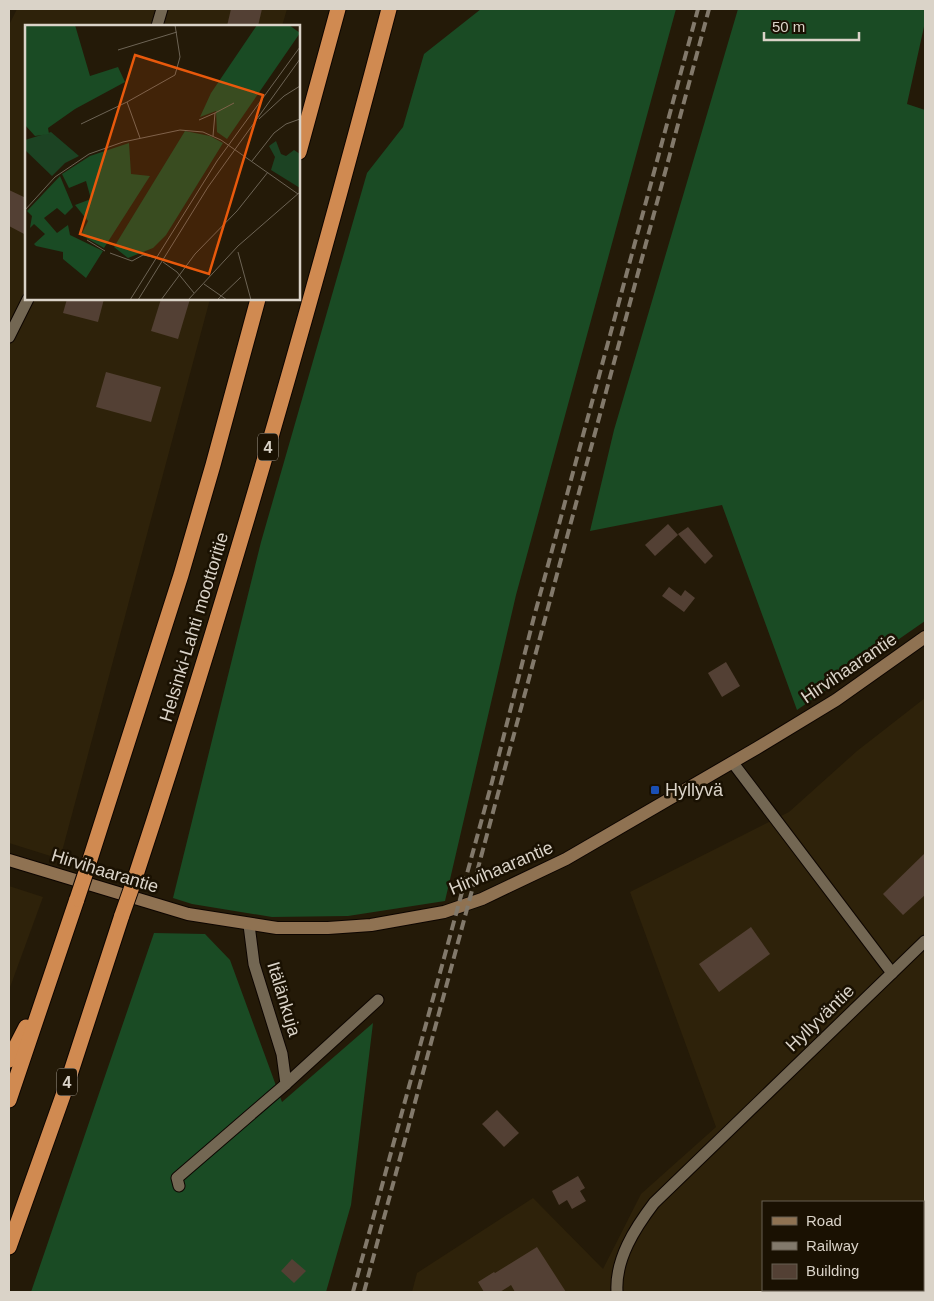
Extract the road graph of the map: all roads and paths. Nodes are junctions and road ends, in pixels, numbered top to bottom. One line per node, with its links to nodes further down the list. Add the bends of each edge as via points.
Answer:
1 (162, 9): 4 (street)
2 (338, 9): 5 (highway)
3 (389, 9): 21 (highway, Helsinki-Lahti moottoritie / 4, bridge, via 262,471 134,881)
4 (157, 25)
5 (300, 148)
6 (28, 300): 8 (street)
7 (258, 300): 15 (highway, Helsinki-Lahti moottoritie, bridge, via 181,576)
8 (9, 337)
9 (925, 637): 10 (street, Hirvihaarantie, via 850,691)
10 (733, 763): 12 (street, Hirvihaarantie, via 566,860 482,900 444,912 371,925 277,928); 14 (street)
11 (9, 860): 12 (street, Hirvihaarantie, via 188,914)
12 (249, 924): 18 (street, Itälänkuja, via 254,964 282,1054)
13 (925, 940): 14 (street, Hyllyväntie)
14 (892, 973): 22 (street, Hyllyväntie, via 654,1203 624,1252)
15 (48, 986): 17 (highway); 19 (highway, Helsinki-Lahti moottoritie)
16 (378, 1000): 18 (street, Itälänkuja)
17 (9, 1060)
18 (286, 1084): 20 (street, Itälänkuja, via 178,1178)
19 (9, 1100)
20 (179, 1186)
21 (9, 1247)
22 (617, 1292)

